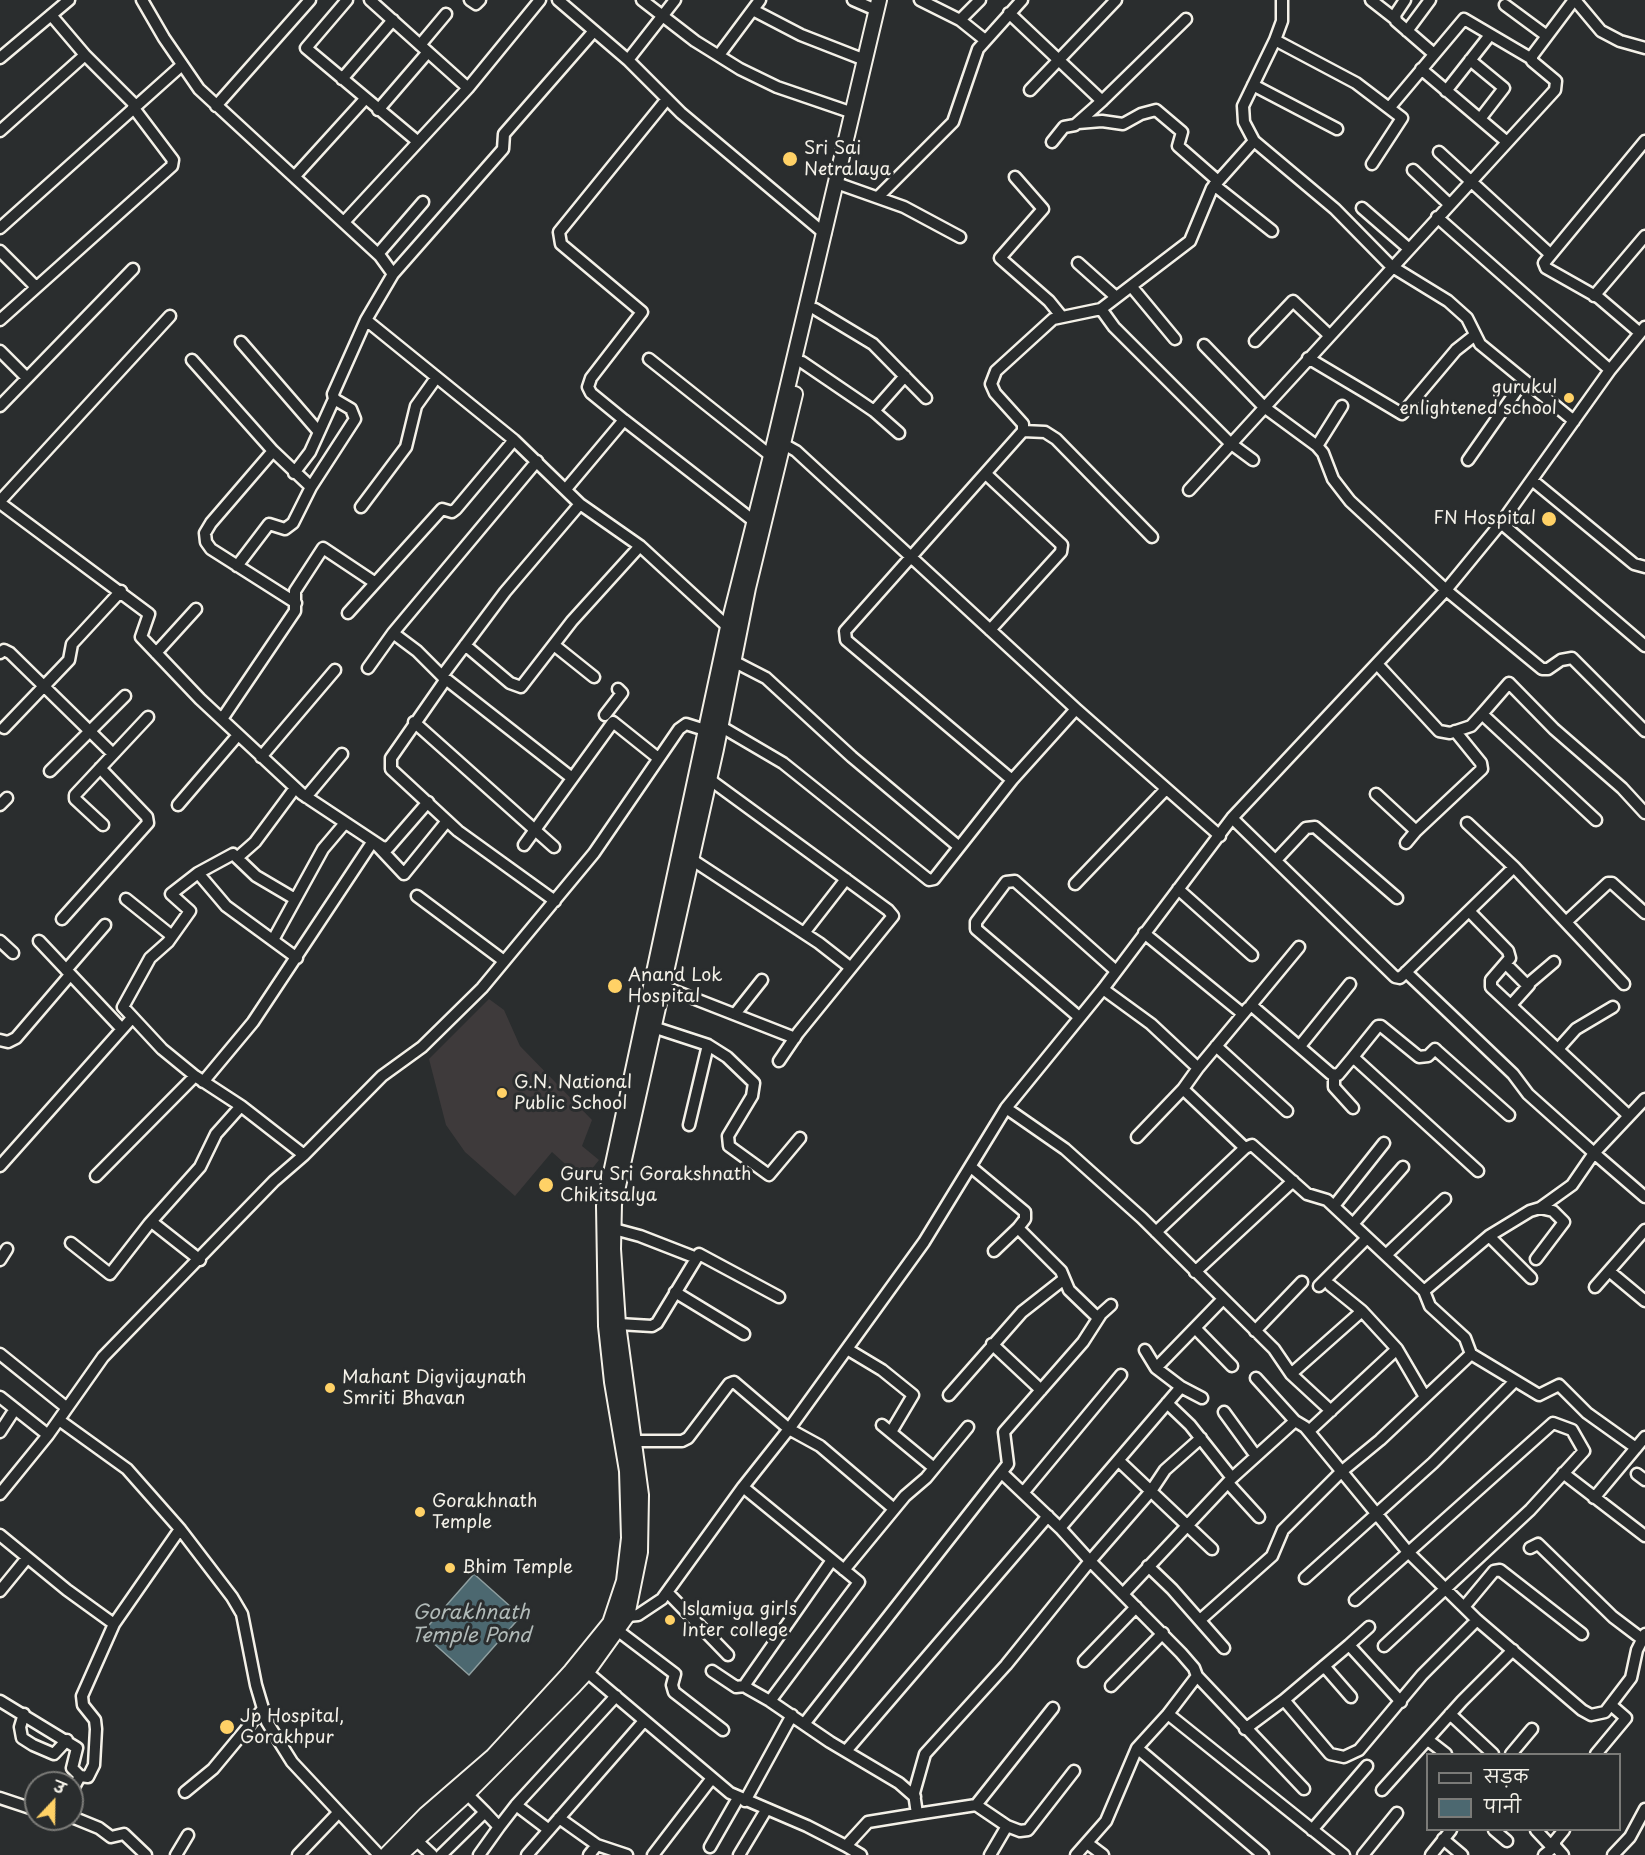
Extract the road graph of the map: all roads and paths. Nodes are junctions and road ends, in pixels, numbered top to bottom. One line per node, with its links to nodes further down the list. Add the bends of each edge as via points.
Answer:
1 (69, 0): 29 (street)
2 (142, 0): 52 (street)
3 (310, 0): 63 (street)
4 (347, 0): 54 (street, via 306,48)
5 (370, 0): 33 (street)
6 (470, 0): 7 (street, via 476,4)
7 (480, 0)
8 (540, 0): 56 (street)
9 (558, 0): 35 (street)
10 (642, 0): 30 (street)
11 (675, 0): 30 (street)
12 (760, 0): 26 (street)
13 (854, 0): 24 (street)
14 (887, 0): 83 (main road)
15 (920, 0): 34 (street)
16 (980, 0): 34 (street)
17 (1022, 0): 27 (street)
18 (1116, 0): 47 (street)
19 (1282, 0): 40 (street, via 1282,21)
20 (1371, 0): 31 (street)
21 (1405, 0): 31 (street)
22 (1430, 0): 36 (street)
23 (1574, 0): 38 (street); 41 (street, via 1601,31)
24 (877, 5): 50 (main road)
25 (1505, 5): 38 (street)
26 (753, 10): 45 (street); 50 (street, via 801,35)
27 (1009, 13): 39 (street); 47 (street)
28 (446, 14): 42 (street)
29 (51, 15): 44 (street); 46 (street)
30 (662, 16): 45 (street); 49 (street)
31 (1394, 18): 36 (street)
32 (1186, 19): 61 (street)
33 (393, 20): 42 (street); 54 (street)
34 (960, 20): 39 (street)
35 (594, 31): 49 (street); 102 (street, via 504,134 503,148)
36 (1407, 31): 43 (street)
37 (1490, 35): 43 (street, via 1464,20); 48 (street); 51 (street)
38 (1547, 36): 48 (street)
39 (985, 40): 84 (street, via 978,49 953,122)
40 (1275, 40): 55 (street); 64 (street, via 1329,67)
41 (1645, 48)
42 (424, 49): 56 (street); 65 (street)
43 (1434, 54): 53 (street)
44 (85, 55): 62 (street); 70 (street)
45 (719, 55): 66 (street, via 777,87)
46 (0, 58)
47 (1059, 59): 57 (street); 61 (street)
48 (1532, 59): 75 (street, via 1557,86)
49 (628, 60): 60 (street)
50 (865, 60): 66 (main road)
51 (1470, 60): 58 (street); 67 (street, via 1504,88)
52 (182, 65): 62 (street); 63 (street)
53 (1421, 69): 58 (street); 64 (street)
54 (342, 79): 59 (street)
55 (1253, 85): 69 (street); 72 (street, via 1242,114)
56 (468, 88): 71 (street)
57 (1030, 90)
58 (1446, 90): 67 (street)
59 (365, 99): 65 (street); 79 (street)
60 (667, 99): 92 (street); 136 (street, via 559,232 561,244 641,309 641,315 588,384 591,393)
61 (1102, 101): 68 (street)
62 (134, 106): 90 (street); 104 (street, via 173,160 172,166)
63 (216, 106): 79 (street)
64 (1390, 108): 77 (street, via 1402,120)
65 (378, 110): 71 (street)
66 (853, 113): 92 (main road)
67 (1480, 119): 75 (street)
68 (1078, 123): 74 (street, via 1064,127); 82 (street, via 1123,124 1156,110 1182,132 1178,146)
69 (1337, 129)
70 (0, 130)
71 (417, 141): 89 (street)
72 (1254, 141): 82 (street); 100 (street, via 1335,209)
73 (1645, 141): 98 (street)
74 (1052, 142)
75 (1507, 142): 81 (street)
76 (1439, 152): 81 (street)
77 (1372, 164)
78 (1413, 170): 86 (street)
79 (295, 176): 89 (street)
80 (1015, 177): 110 (street, via 1042,209 1000,258)
81 (1470, 182): 86 (street); 98 (street)
82 (1216, 183): 91 (street); 103 (street, via 1190,241)
83 (843, 185): 84 (street); 107 (main road)
84 (879, 196): 94 (street)
85 (423, 202): 97 (street)
86 (1449, 204): 88 (street)
87 (1362, 208): 95 (street)
88 (1437, 217): 95 (street); 125 (street)
89 (344, 222): 97 (street)
90 (0, 228)
91 (1272, 231)
92 (825, 234): 142 (main road)
93 (1645, 236): 105 (street)
94 (960, 237)
95 (1408, 248): 100 (street)
96 (0, 251): 104 (street)
97 (378, 254): 102 (street)
98 (1550, 254): 105 (street, via 1544,263 1546,268)
99 (1078, 263): 106 (street)
100 (1391, 266): 114 (street); 115 (street, via 1448,301 1467,318)
101 (133, 269): 127 (street)
102 (393, 274): 112 (street)
103 (1131, 286): 106 (street); 116 (street)
104 (36, 287): 111 (street)
105 (1594, 296): 113 (street)
106 (1116, 297): 108 (street)
107 (815, 309): 124 (main road); 126 (street, via 873,344)
108 (1101, 309): 110 (street); 143 (street, via 1114,327)
109 (170, 316): 156 (street)
110 (1062, 316): 138 (street, via 1053,319 992,378 995,393 1023,424)
111 (0, 320)
112 (366, 320): 128 (street); 131 (street, via 334,389)
113 (1642, 330): 125 (street)
114 (1329, 335): 118 (street, via 1293,301); 121 (street)
115 (1475, 335): 121 (street, via 1401,414); 129 (street, via 1480,344)
116 (1175, 339)
117 (241, 342): 139 (street)
118 (1255, 342)
119 (1204, 345): 134 (street)
120 (0, 351): 127 (street)
121 (1308, 358): 134 (street)
122 (649, 359): 146 (street)
123 (192, 360): 145 (street)
124 (802, 362): 135 (street); 142 (main road)
125 (1610, 370): 137 (street)
126 (905, 376): 130 (street); 135 (street)
127 (27, 378): 132 (street)
128 (436, 378): 141 (street); 158 (street, via 416,406 406,447)
129 (1524, 380): 137 (street); 148 (street)
130 (926, 398)
131 (334, 399): 139 (street); 153 (street, via 351,409 355,419)
132 (1, 403)
133 (1342, 406): 144 (street)
134 (1263, 407): 143 (street); 144 (street)
135 (874, 411): 140 (street)
136 (624, 420): 154 (street); 159 (street)
137 (1574, 421): 152 (street)
138 (1023, 431): 151 (street); 161 (street, via 1045,432 1056,439)
139 (319, 432): 150 (street)
140 (899, 433)
141 (514, 440): 149 (street); 166 (street, via 456,509 442,509)
142 (780, 442): 146 (main road); 163 (street, via 796,451); 180 (main road)
143 (1230, 443): 147 (street); 155 (street)
144 (1317, 446): 167 (street, via 1350,501)
145 (273, 451): 150 (street); 164 (street, via 205,533 211,549)
146 (771, 456): 159 (main road)
147 (1253, 460)
148 (1468, 460)
149 (537, 461): 154 (street); 174 (street)
150 (294, 473): 153 (street)
151 (986, 474): 163 (street); 173 (street, via 1062,545 1061,552)
152 (1532, 480): 160 (street); 165 (street, via 1634,564)
153 (311, 486): 164 (street, via 290,527 269,524)
154 (566, 489): 157 (street)
155 (1189, 490)
156 (0, 502): 168 (street)
157 (580, 504): 162 (street); 175 (street)
158 (361, 507)
159 (754, 522): 172 (main road)
160 (1501, 524): 167 (street); 177 (street)
161 (1152, 537)
162 (640, 546): 172 (street); 176 (street)
163 (910, 556): 173 (street); 210 (street, via 847,625 846,640)
164 (237, 566): 169 (street)
165 (1645, 567)
166 (374, 582): 169 (street, via 323,548 295,591); 171 (street)
167 (1446, 590): 181 (street); 198 (street, via 1542,669 1572,658)
168 (121, 591): 179 (street, via 149,614 141,637); 186 (street, via 72,644 71,657)
169 (296, 603): 193 (street, via 295,611)
170 (196, 609): 179 (street)
171 (348, 613)
172 (728, 627): 197 (main road)
173 (990, 630): 189 (street)
174 (393, 633): 182 (street); 185 (street)
175 (465, 645): 176 (street, via 510,683 521,687); 185 (street)
176 (554, 645): 184 (street)
177 (1645, 646)
178 (0, 653): 186 (street, via 10,653)
179 (156, 653): 193 (street)
180 (734, 661): 195 (main road); 230 (street, via 766,678)
181 (1378, 665): 200 (street, via 1439,731); 218 (street)
182 (368, 668)
183 (335, 670): 204 (street)
184 (594, 676)
185 (444, 678): 194 (street); 208 (street)
186 (44, 686): 196 (street); 199 (street)
187 (618, 689): 190 (street, via 622,693)
188 (125, 696): 199 (street)
189 (1076, 710): 210 (street); 212 (street)
190 (604, 714): 205 (street); 208 (street)
191 (1482, 714): 200 (street, via 1471,726); 217 (street, via 1509,683); 219 (street)
192 (147, 717): 203 (street)
193 (222, 719): 201 (street)
194 (414, 722): 215 (street, via 392,758 391,768); 224 (street)
195 (720, 726): 209 (main road); 230 (street, via 783,763 925,879 934,879)
196 (4, 728)
197 (705, 730): 205 (street, via 682,725); 422 (main road, via 603,1213 606,1326 628,1482 629,1538)
198 (1645, 730)
199 (90, 731): 203 (street); 207 (street)
200 (1455, 731): 225 (street, via 1482,769)
201 (238, 735): 204 (street); 216 (street)
202 (342, 753): 214 (street)
203 (113, 754): 206 (street)
204 (261, 757): 211 (street)
205 (658, 758): 244 (street, via 594,854)
206 (100, 768): 223 (street, via 75,797); 247 (street, via 147,817 148,823)
207 (50, 771)
208 (572, 778): 224 (street)
209 (709, 779): 233 (main road); 237 (street)
210 (1012, 780): 230 (street)
211 (295, 788): 214 (street); 232 (street, via 255,842)
212 (1166, 789): 226 (street); 238 (street)
213 (1376, 794): 225 (street)
214 (306, 796): 221 (street)
215 (428, 802): 220 (street); 227 (street, via 388,848)
216 (178, 805)
217 (1645, 813)
218 (1232, 818): 226 (street); 234 (street)
219 (1596, 820)
220 (447, 821): 227 (street, via 404,874); 244 (street)
221 (345, 822): 227 (street); 243 (street, via 323,849)
222 (1467, 823): 235 (street)
223 (103, 825)
224 (534, 831): 229 (street); 231 (street)
225 (1416, 831): 228 (street)
226 (1220, 836): 239 (street)
227 (373, 841): 259 (street)
228 (1406, 843)
229 (524, 845)
230 (958, 846)
231 (554, 847)
232 (238, 857): 236 (street, via 230,854); 243 (street, via 256,876)
233 (691, 859): 250 (street); 271 (main road)
234 (1276, 860): 241 (street, via 1306,828 1315,827); 266 (street, via 1395,978)
235 (1514, 867): 245 (street); 248 (street)
236 (198, 873): 252 (street, via 171,894 190,911); 253 (street, via 219,900)
237 (846, 879): 250 (street); 263 (street, via 892,916)
238 (1075, 884)
239 (1178, 890): 251 (street); 258 (street)
240 (417, 896): 260 (street)
241 (1397, 898)
242 (126, 899): 252 (street)
243 (295, 899): 253 (street)
244 (555, 901): 260 (street)
245 (1469, 911): 262 (street, via 1508,951 1510,958); 266 (street)
246 (1645, 913): 248 (street, via 1608,883)
247 (62, 919)
248 (1566, 922): 269 (street)
249 (105, 925): 265 (street)
250 (804, 933): 263 (street)
251 (1144, 933): 264 (street); 275 (street)
252 (172, 936): 278 (street, via 150,958 125,1000 123,1007)
253 (273, 940): 259 (street)
254 (0, 941): 257 (street)
255 (39, 941): 265 (street)
256 (1299, 947): 275 (street)
257 (13, 953)
258 (1252, 954)
259 (297, 958): 291 (street, via 245,1033)
260 (504, 962): 306 (street, via 422,1047 382,1076)
261 (1554, 962): 270 (street)
262 (1506, 964): 270 (street); 273 (street, via 1490,984)
263 (851, 968): 281 (street)
264 (1116, 971): 272 (street); 277 (street, via 1015,882 1006,882 976,922 976,929)
265 (68, 972): 280 (street); 282 (street, via 16,1038)
266 (1406, 972): 305 (street, via 1513,1074 1528,1094)
267 (762, 980): 276 (street)
268 (1350, 984): 285 (street)
269 (1624, 984)
270 (1529, 985): 273 (street)
271 (662, 986): 276 (street); 279 (main road)
272 (1103, 989): 277 (street); 289 (street, via 1151,1024)
273 (1511, 1005): 286 (street)
274 (1613, 1006): 286 (street, via 1576,1029)
275 (1247, 1010): 284 (street); 285 (street)
276 (735, 1014): 281 (street)
277 (1078, 1017): 295 (street)
278 (132, 1018): 280 (street); 291 (street)
279 (653, 1027): 283 (street); 320 (main road, via 614,1204)
280 (121, 1028): 307 (street)
281 (795, 1038): 288 (street)
282 (0, 1040)
283 (708, 1045): 300 (street); 302 (street, via 753,1083 752,1096 728,1136 729,1146 769,1175)
284 (1216, 1046): 289 (street); 297 (street)
285 (1300, 1046): 290 (street)
286 (1558, 1048): 299 (street)
287 (1353, 1057): 290 (street); 298 (street, via 1381,1026 1419,1057 1428,1056 1435,1049); 310 (street)
288 (779, 1061)
289 (1198, 1068): 292 (street)
290 (1334, 1075): 296 (street, via 1334,1087)
291 (199, 1079): 294 (street); 311 (street)
292 (1183, 1089): 301 (street); 304 (street)
293 (1645, 1099): 299 (street)
294 (241, 1106): 306 (street); 317 (street, via 216,1134 200,1167)
295 (1006, 1108): 308 (street); 322 (street, via 1065,1149)
296 (1353, 1108)
297 (1287, 1112)
298 (1509, 1115)
299 (1628, 1115): 305 (street)
300 (689, 1125)
301 (1137, 1137)
302 (800, 1138)
303 (1384, 1143): 315 (street)
304 (1245, 1148): 312 (street, via 1252,1145); 322 (street)
305 (1594, 1153): 313 (street); 316 (street, via 1572,1185)
306 (304, 1155): 332 (street, via 274,1181)
307 (0, 1166)
308 (971, 1167): 319 (street, via 1023,1208 1026,1215); 352 (street, via 924,1242)
309 (1403, 1167): 318 (street)
310 (1478, 1171)
311 (96, 1176)
312 (1293, 1181): 315 (street, via 1307,1194); 334 (street)
313 (1645, 1197)
314 (1445, 1199): 328 (street)
315 (1334, 1206): 318 (street)
316 (1540, 1208): 323 (street); 330 (street, via 1560,1216 1563,1224)
317 (148, 1224): 325 (street, via 110,1274); 332 (street, via 156,1224)
318 (1353, 1224): 324 (street)
319 (1018, 1228): 327 (street); 336 (street, via 1061,1271)
320 (614, 1229): 329 (street); 347 (main road)
321 (1645, 1230): 333 (street)
322 (1156, 1232): 334 (street)
323 (1489, 1236): 335 (street); 339 (street)
324 (1367, 1238): 328 (street); 345 (street, via 1324,1286)
325 (71, 1243)
326 (7, 1248): 331 (street)
327 (994, 1251)
328 (1386, 1255): 339 (street)
329 (694, 1257): 340 (street); 341 (street, via 703,1254)
330 (1536, 1259)
331 (0, 1260)
332 (200, 1260): 370 (street, via 103,1357)
333 (1609, 1271): 338 (street); 343 (street)
334 (1195, 1272): 342 (street)
335 (1531, 1278)
336 (1064, 1279): 346 (street); 351 (street, via 1022,1312)
337 (1302, 1282): 349 (street)
338 (1595, 1287)
339 (1424, 1291): 356 (street, via 1431,1306 1465,1338)
340 (675, 1292): 347 (street, via 652,1326); 350 (street)
341 (779, 1297)
342 (1223, 1299): 348 (street); 349 (street)
343 (1644, 1300)
344 (1111, 1305): 346 (street)
345 (1362, 1311): 353 (street); 359 (street)
346 (1098, 1318): 364 (street, via 1083,1342)
347 (618, 1324): 383 (main road)
348 (1195, 1328): 357 (street); 358 (street)
349 (1255, 1331): 359 (street, via 1274,1349)
350 (744, 1334)
351 (992, 1344): 364 (street); 365 (street)
352 (847, 1349): 377 (street); 387 (street, via 914,1395 887,1429)
353 (1397, 1349): 367 (street); 372 (street)
354 (1145, 1350): 358 (street)
355 (0, 1354): 370 (street)
356 (1471, 1354): 362 (street); 367 (street)
357 (1232, 1366)
358 (1156, 1368): 363 (street)
359 (1291, 1374): 372 (street)
360 (1120, 1375): 395 (street)
361 (1256, 1378): 375 (street)
362 (1515, 1381): 384 (street, via 1539,1395 1559,1385 1587,1413); 398 (street, via 1433,1463)
363 (1181, 1387): 368 (street); 369 (street)
364 (1041, 1390): 389 (street, via 1004,1432 1009,1458)
365 (949, 1395)
366 (0, 1397): 371 (street)
367 (1425, 1397): 388 (street)
368 (1202, 1398)
369 (1167, 1403): 382 (street); 386 (street)
370 (67, 1408): 374 (street)
371 (15, 1409): 379 (street); 380 (street)
372 (1330, 1411): 378 (street)
373 (1224, 1412): 385 (street)
374 (59, 1420): 380 (street); 403 (street, via 127,1469)
375 (1295, 1421): 378 (street); 385 (street)
376 (968, 1427): 387 (street)
377 (789, 1429): 383 (street, via 734,1382 688,1438); 392 (street); 397 (street, via 820,1446)
378 (1309, 1431): 388 (street)
379 (0, 1432)
380 (48, 1435): 394 (street)
381 (1645, 1437): 384 (street)
382 (1201, 1438): 391 (street); 393 (street, via 1165,1470)
383 (632, 1441): 422 (main road, via 641,1495 641,1526 636,1583)
384 (1636, 1448): 396 (street)
385 (1256, 1456): 391 (street)
386 (1119, 1461): 393 (street); 402 (street)
387 (934, 1468): 397 (street)
388 (1341, 1472): 398 (street); 423 (street, via 1283,1530 1272,1556)
389 (1002, 1473): 395 (street); 459 (street)
390 (1563, 1473): 396 (street); 408 (street, via 1584,1451 1572,1430 1554,1423); 415 (street, via 1518,1522)
391 (1230, 1480): 400 (street); 401 (street)
392 (743, 1487): 410 (street); 417 (street)
393 (1151, 1491): 401 (street); 411 (street)
394 (0, 1493)
395 (1023, 1493): 399 (street)
396 (1594, 1498): 405 (street)
397 (894, 1509): 413 (street)
398 (1375, 1513): 408 (street); 414 (street)
399 (1048, 1516): 402 (street); 466 (street)
400 (1259, 1517)
401 (1186, 1527): 407 (street); 412 (street)
402 (1060, 1528): 411 (street)
403 (180, 1529): 425 (street); 453 (street, via 242,1614)
404 (0, 1535): 409 (street)
405 (1645, 1536)
406 (1530, 1548): 430 (street, via 1538,1544 1613,1617)
407 (1212, 1549)
408 (1408, 1552): 415 (street); 419 (street)
409 (27, 1558): 416 (street); 425 (street)
410 (832, 1560): 413 (street); 443 (street)
411 (1090, 1561): 418 (street); 480 (street, via 1006,1665 925,1754)
412 (1148, 1566): 418 (street); 423 (street)
413 (844, 1570): 449 (street, via 857,1580 858,1586)
414 (1305, 1578)
415 (1444, 1588): 421 (street); 432 (street)
416 (0, 1590)
417 (667, 1592): 422 (street, via 638,1615); 435 (street)
418 (1123, 1594): 420 (street)
419 (1355, 1600)
420 (1136, 1607): 428 (street); 436 (street)
421 (1464, 1607): 424 (street); 429 (street, via 1494,1571 1500,1570)
422 (621, 1613): 427 (main road); 515 (main road, via 493,1756)
423 (1200, 1620): 433 (street)
424 (1477, 1620): 434 (street); 450 (street)
425 (114, 1624): 474 (street, via 82,1696 96,1730 94,1765 88,1777)
426 (1369, 1627): 431 (street)
427 (617, 1630): 441 (main road); 462 (street, via 675,1674 674,1692)
428 (1163, 1633): 442 (street); 444 (street)
429 (1582, 1634)
430 (1644, 1636): 437 (street)
431 (1349, 1645): 439 (street); 450 (street)
432 (1384, 1646)
433 (1224, 1648)
434 (1513, 1650): 451 (street, via 1589,1714 1601,1714); 456 (street)
435 (728, 1655)
436 (1084, 1660)
437 (1633, 1665): 438 (street); 451 (street, via 1631,1678)
438 (1645, 1665)
439 (1324, 1666): 446 (street); 447 (street)
440 (712, 1671): 443 (street, via 736,1687)
441 (587, 1672): 445 (street); 479 (main road)
442 (1197, 1676): 455 (street); 460 (street)
443 (745, 1686): 449 (street)
444 (1112, 1686)
445 (616, 1696): 458 (street); 483 (street)
446 (1351, 1697)
447 (1284, 1700): 450 (street, via 1330,1754 1344,1757 1359,1750); 460 (street)
448 (0, 1701): 454 (street)
449 (770, 1701): 457 (street)
450 (1401, 1702)
451 (1611, 1705): 470 (street, via 1626,1718)
452 (1053, 1707): 484 (street)
453 (262, 1710): 478 (street, via 213,1769); 489 (street, via 292,1762)
454 (24, 1714): 463 (street); 463 (street, via 22,1738 33,1745 54,1754)
455 (1168, 1714): 465 (street); 497 (street)
456 (1450, 1714): 464 (street); 468 (street)
457 (792, 1715): 459 (street); 482 (street)
458 (644, 1721): 475 (street); 492 (street)
459 (804, 1724): 466 (street)
460 (1245, 1729): 476 (street)
461 (1532, 1729): 469 (street)
462 (723, 1730)
463 (67, 1740): 472 (street, via 77,1748 72,1768)
464 (1428, 1740): 467 (street); 477 (street)
465 (1137, 1748): 506 (street, via 1106,1821); 529 (street)
466 (846, 1751): 480 (street)
467 (1444, 1753)
468 (1491, 1753)
469 (1513, 1753)
470 (1598, 1753)
471 (1367, 1766): 497 (street)
472 (75, 1771)
473 (1074, 1771): 494 (street, via 1028,1830)
474 (84, 1776)
475 (712, 1778): 482 (street); 523 (street)
476 (1304, 1789)
477 (1382, 1790)
478 (185, 1792)
479 (467, 1794): 488 (street); 504 (main road)
480 (915, 1797): 491 (street)
481 (0, 1798): 485 (street)
482 (741, 1799): 487 (street); 509 (street)
483 (516, 1805): 495 (street); 496 (street)
484 (976, 1805): 491 (street); 494 (street)
485 (24, 1806)
486 (1645, 1809): 535 (street, via 1630,1838)
487 (766, 1810): 508 (street); 524 (street)
488 (485, 1812): 495 (street); 518 (street)
489 (338, 1813): 513 (street); 514 (street)
490 (1397, 1813): 531 (street)
491 (917, 1814): 508 (street, via 868,1822)
492 (559, 1818): 496 (street); 507 (street)
493 (84, 1821): 511 (street, via 111,1837 124,1834)
494 (1007, 1826): 526 (street)
495 (499, 1827): 519 (street)
496 (549, 1830): 520 (street)
497 (1312, 1830): 530 (street)
498 (1450, 1831): 503 (street)
499 (1495, 1831): 505 (street)
500 (1537, 1831): 510 (street)
501 (1563, 1831): 510 (street)
502 (188, 1835): 512 (street)
503 (1443, 1839): 532 (street); 533 (street)
504 (416, 1840): 516 (main road); 517 (street)
505 (1507, 1841)
506 (1087, 1843): 527 (street); 528 (street)
507 (597, 1845): 521 (street); 522 (street)
508 (846, 1846): 525 (street)
509 (710, 1847)
510 (1550, 1849): 534 (street)
511 (146, 1855)
512 (176, 1855)
513 (298, 1855)
514 (379, 1855)
515 (386, 1855)
516 (400, 1855)
517 (432, 1855)
518 (441, 1855)
519 (479, 1855)
520 (527, 1855)
521 (589, 1855)
522 (627, 1855)
523 (653, 1855)
524 (740, 1855)
525 (861, 1855)
526 (990, 1855)
527 (1076, 1855)
528 (1103, 1855)
529 (1263, 1855)
530 (1344, 1855)
531 (1362, 1855)
532 (1431, 1855)
533 (1462, 1855)
534 (1563, 1855)
535 (1613, 1855)

